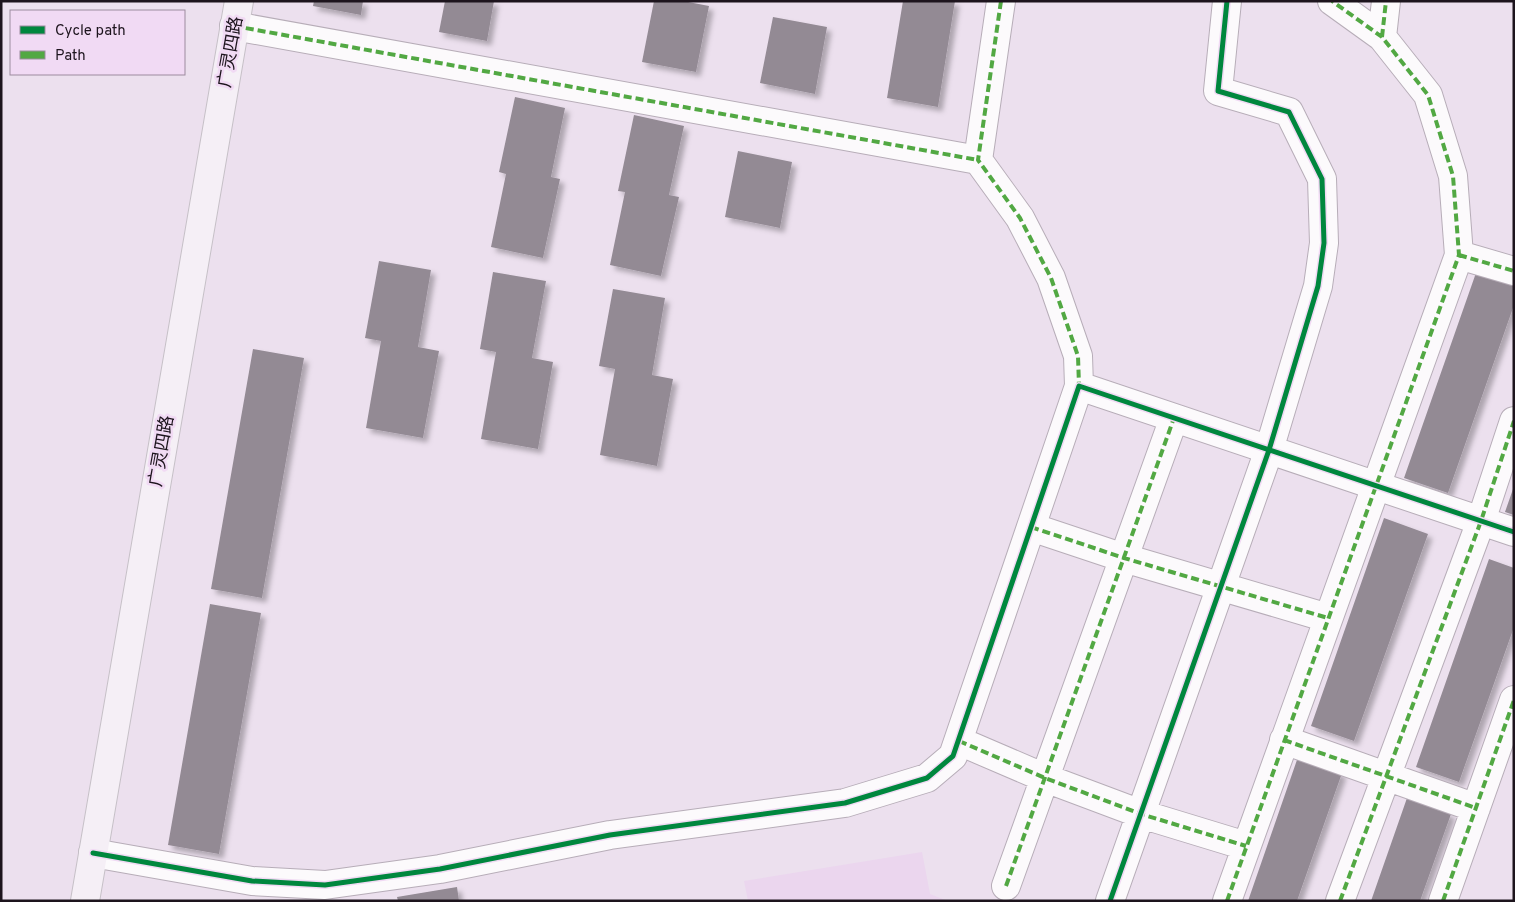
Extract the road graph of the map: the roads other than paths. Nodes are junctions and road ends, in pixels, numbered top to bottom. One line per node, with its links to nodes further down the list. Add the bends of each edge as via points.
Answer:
1 (1001, 1): 7 (street)
2 (1227, 1): 13 (street, via 1218,90 1289,112 1322,179 1324,243 1318,286)
3 (1332, 1): 6 (street)
4 (1386, 1): 6 (street)
5 (237, 14): 7 (street); 29 (main road, 广灵四路)
6 (1382, 37): 8 (street, via 1428,95 1453,176)
7 (978, 160): 10 (street, via 1020,218 1050,278 1078,356)
8 (1459, 255): 9 (street); 14 (street)
9 (1514, 271)
10 (1079, 386): 11 (street); 16 (street)
11 (1174, 418): 13 (street); 18 (street)
12 (1514, 421): 15 (street)
13 (1269, 450): 14 (street); 19 (street)
14 (1376, 485): 15 (street); 20 (street)
15 (1481, 521): 17 (street); 24 (street)
16 (1031, 527): 18 (street); 23 (street)
17 (1514, 532)
18 (1124, 558): 19 (street); 25 (street)
19 (1221, 587): 20 (street); 27 (street)
20 (1328, 618): 22 (street)
21 (1514, 700): 26 (street)
22 (1284, 740): 24 (street); 28 (street)
23 (959, 741): 25 (street); 29 (street, via 954,756 927,778 845,803 610,835 440,869 325,885 252,881)
24 (1386, 776): 26 (street); 34 (street)
25 (1045, 778): 27 (street); 30 (street)
26 (1476, 808): 35 (street)
27 (1141, 814): 28 (street); 32 (street)
28 (1246, 846): 33 (street)
29 (93, 853): 31 (main road, 广灵四路)
30 (1006, 886)
31 (85, 901)
32 (1110, 901)
33 (1226, 901)
34 (1340, 901)
35 (1443, 901)

